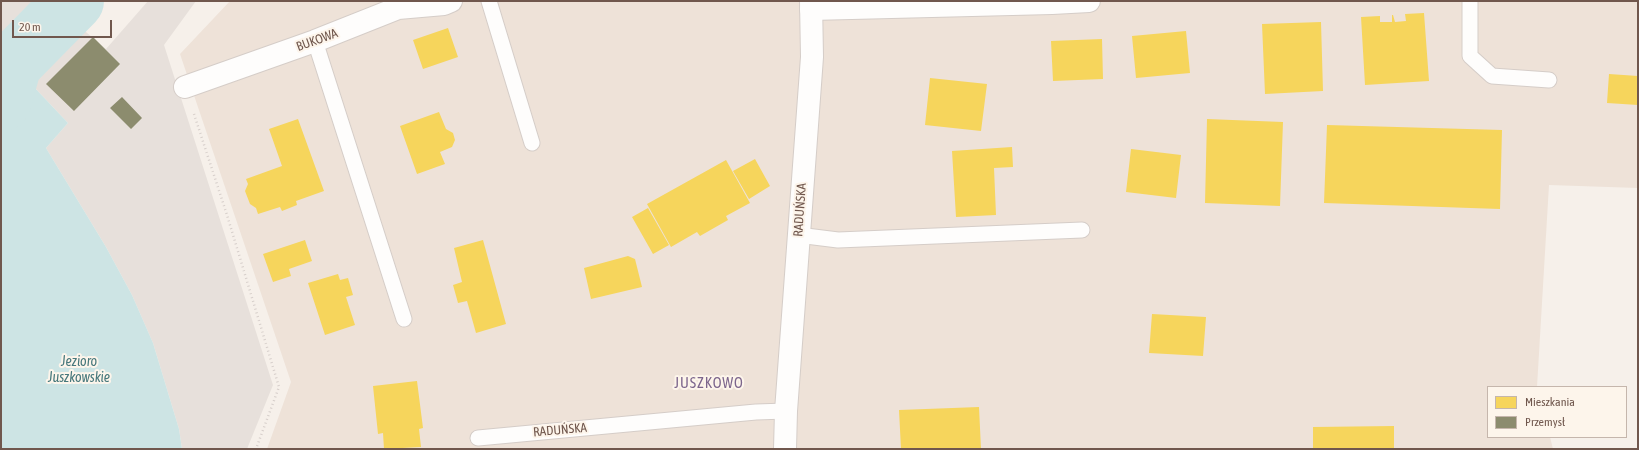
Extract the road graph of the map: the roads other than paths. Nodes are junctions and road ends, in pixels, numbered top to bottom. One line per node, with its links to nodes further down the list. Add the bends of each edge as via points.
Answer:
1 (451, 1): 6 (street, BUKOWA, via 444,4 398,8)
2 (489, 1): 9 (lane)
3 (1089, 1): 5 (street, RADUŃSKA)
4 (1470, 1): 7 (lane, via 1470,56 1492,76)
5 (811, 5): 11 (street, RADUŃSKA, via 812,57)
6 (315, 41): 8 (street, BUKOWA); 12 (lane)
7 (1549, 80)
8 (185, 87)
9 (532, 143)
10 (1082, 230): 11 (lane, via 838,240)
11 (798, 234): 13 (street, RADUŃSKA)
12 (404, 319)
13 (786, 411): 14 (lane, RADUŃSKA); 15 (street, RADUŃSKA)
14 (478, 438)
15 (785, 449)

